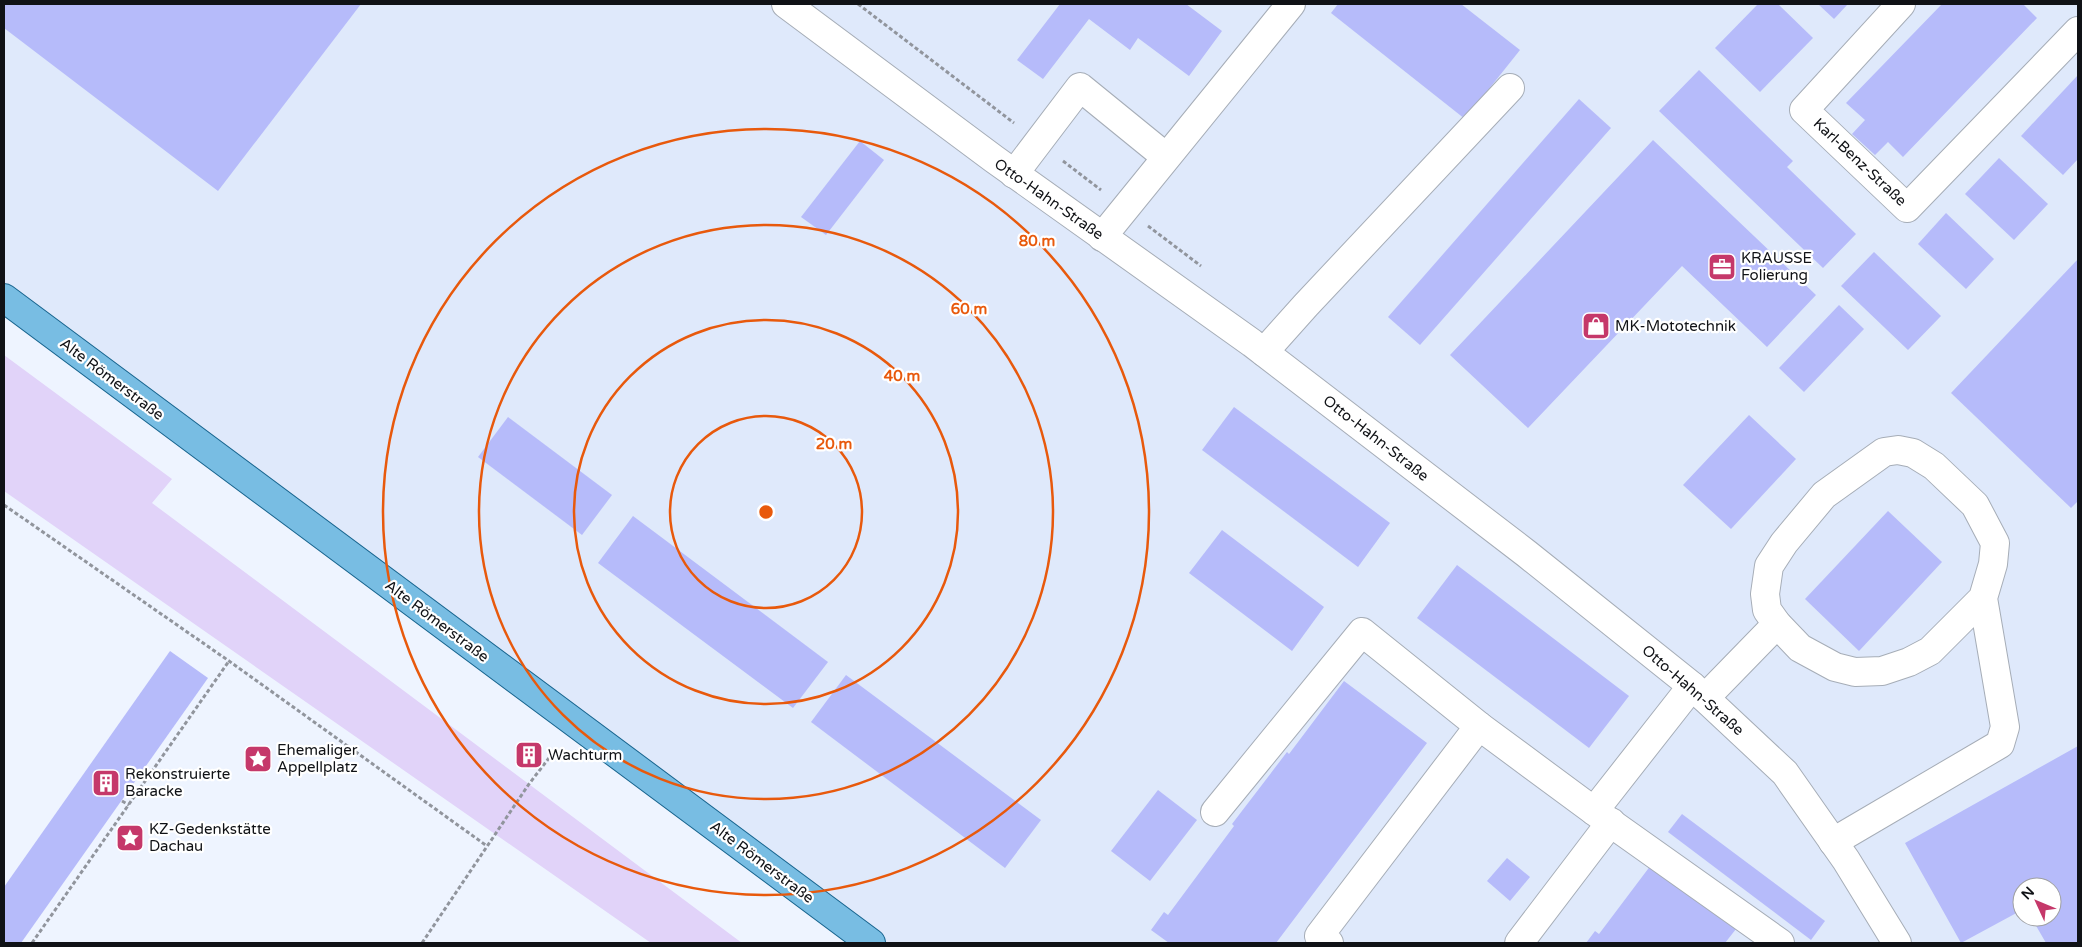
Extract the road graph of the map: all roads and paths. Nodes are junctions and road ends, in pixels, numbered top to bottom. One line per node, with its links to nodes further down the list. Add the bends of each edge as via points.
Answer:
1 (786, 4): 7 (street, Otto-Hahn-Straße)
2 (1291, 4): 6 (street)
3 (1901, 4): 4 (street, Karl-Benz-Straße, via 1804,110 1907,208)
4 (2078, 31)
5 (1510, 88): 10 (street)
6 (1166, 157): 7 (street, via 1080,87); 8 (street)
7 (1014, 174): 8 (street, Otto-Hahn-Straße)
8 (1102, 237): 10 (street, Otto-Hahn-Straße)
9 (4, 298): 26 (main road, Alte Römerstraße)
10 (1264, 352): 15 (street, Otto-Hahn-Straße)
11 (4, 504): 14 (path)
12 (1983, 598): 13 (street, via 1930,651 1882,671 1855,672 1835,667 1800,648); 13 (street, via 1993,564 1995,543 1975,505 1934,466 1913,453 1898,450 1884,452 1824,495 1784,543 1769,566 1765,594 1767,610); 22 (street, via 2004,728 2000,744)
13 (1777, 624): 15 (street)
14 (229, 660): 19 (path); 23 (path)
15 (1699, 692): 21 (street); 22 (street, Otto-Hahn-Straße, via 1785,773)
16 (1479, 726): 20 (street, via 1362,632); 21 (street); 27 (street, via 1319,936)
17 (549, 758): 23 (path)
18 (122, 801): 19 (path)
19 (129, 805): 24 (path)
20 (1215, 812)
21 (1602, 817): 28 (street); 29 (street)
22 (1833, 842): 30 (street, Otto-Hahn-Straße)
23 (487, 846): 25 (path)
24 (32, 943)
25 (422, 943)
26 (871, 943)
27 (1329, 943)
28 (1519, 943)
29 (1780, 943)
30 (1897, 943)

